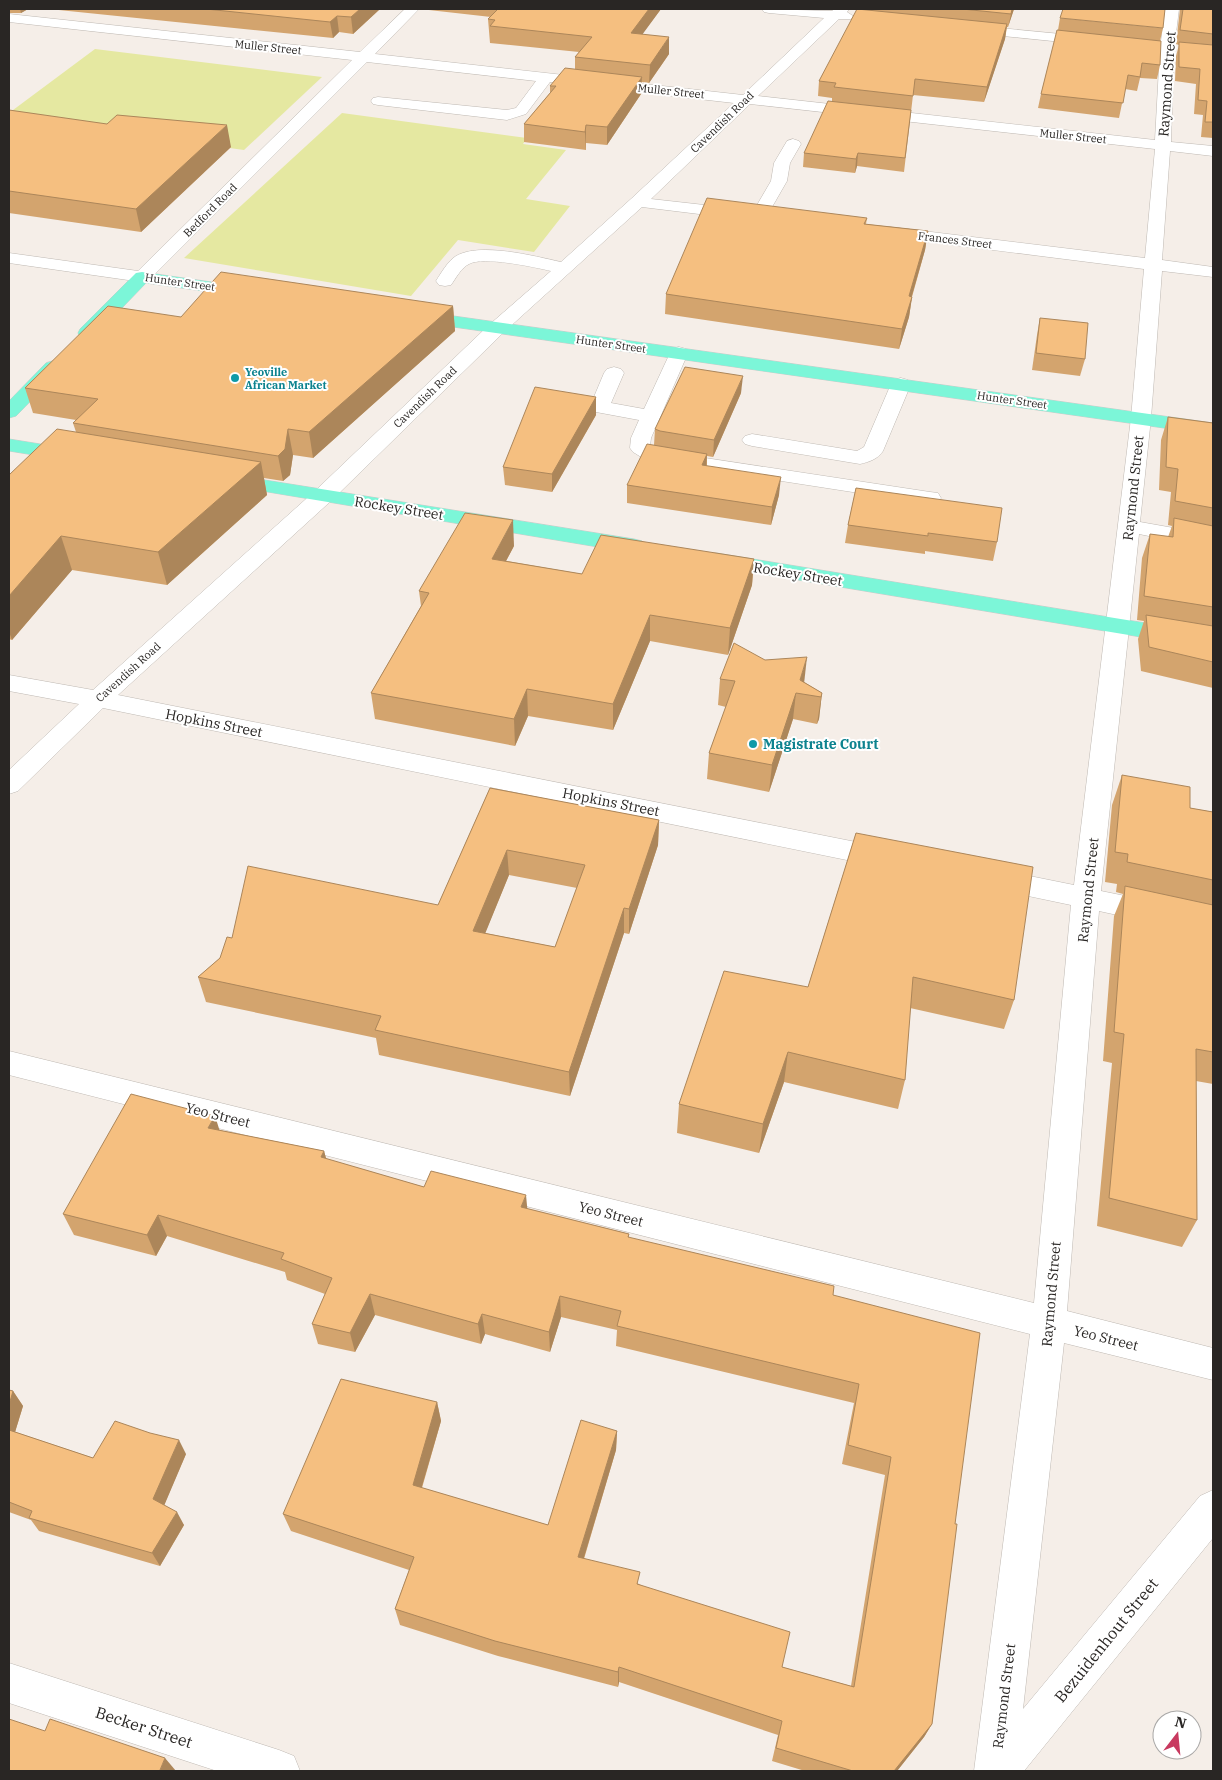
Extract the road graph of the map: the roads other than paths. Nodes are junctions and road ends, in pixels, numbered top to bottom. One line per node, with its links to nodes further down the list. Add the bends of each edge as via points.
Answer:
1 (412, 9): 8 (street, Bedford Road)
2 (769, 9): 4 (street)
3 (1172, 9): 13 (street, Raymond Street)
4 (844, 14): 10 (street, Cavendish Road)
5 (9, 18): 8 (street, Muller Street)
6 (959, 23): 7 (street)
7 (1108, 43)
8 (364, 57): 9 (street, Muller Street); 23 (street, Bedford Road)
9 (546, 77): 10 (street, Muller Street); 11 (street, via 521,111 507,116)
10 (745, 99): 13 (street, Muller Street); 15 (street, Cavendish Road)
11 (378, 101)
12 (794, 144): 16 (street, via 782,163 779,182)
13 (1163, 146): 14 (street, Muller Street); 20 (street, Raymond Street)
14 (1213, 151)
15 (638, 202): 16 (street); 21 (street, Cavendish Road)
16 (758, 217): 17 (street)
17 (778, 219)
18 (876, 231): 20 (street, Frances Street)
19 (9, 258): 23 (street, Hunter Street)
20 (1152, 264): 22 (street, Frances Street); 33 (street, Raymond Street)
21 (564, 268): 24 (street, via 476,256 462,260); 27 (street, Cavendish Road)
22 (1213, 272)
23 (142, 276): 25 (main road, Hunter Street); 31 (main road, Bedford Road)
24 (444, 282)
25 (260, 294)
26 (398, 314): 27 (main road, Hunter Street)
27 (496, 329): 28 (main road, Hunter Street); 39 (street, Cavendish Road)
28 (679, 353): 30 (main road, Hunter Street); 32 (street)
29 (614, 373): 32 (street, via 601,404 603,408)
30 (902, 384): 33 (main road, Hunter Street); 35 (street, via 873,451 860,458)
31 (9, 412)
32 (651, 416): 40 (street, via 640,448 653,456)
33 (1141, 418): 34 (main road, Hunter Street); 41 (street, Raymond Street)
34 (1213, 429)
35 (752, 440)
36 (9, 445): 37 (main road)
37 (88, 458)
38 (206, 476): 39 (main road, Rockey Street)
39 (324, 495): 43 (main road, Rockey Street); 48 (street, Cavendish Road)
40 (954, 502)
41 (1129, 526): 42 (street); 45 (street, Raymond Street)
42 (1213, 542)
43 (658, 550)
44 (697, 557): 45 (main road, Rockey Street)
45 (1118, 627): 46 (main road, Rockey Street); 52 (street, Raymond Street)
46 (1213, 642)
47 (9, 683): 48 (street, Hopkins Street)
48 (98, 699): 49 (street, Cavendish Road); 50 (street, Hopkins Street)
49 (9, 785)
50 (910, 862)
51 (969, 874): 52 (street)
52 (1086, 898): 53 (street); 55 (street, Raymond Street)
53 (1213, 925)
54 (9, 1063): 55 (street, Yeo Street)
55 (1049, 1324): 56 (street, Yeo Street); 60 (street, Raymond Street)
56 (1213, 1364)
57 (1213, 1508): 60 (street, Bezuidenhout Street)
58 (9, 1683): 59 (street, Becker Street)
59 (279, 1771)
60 (997, 1771)

